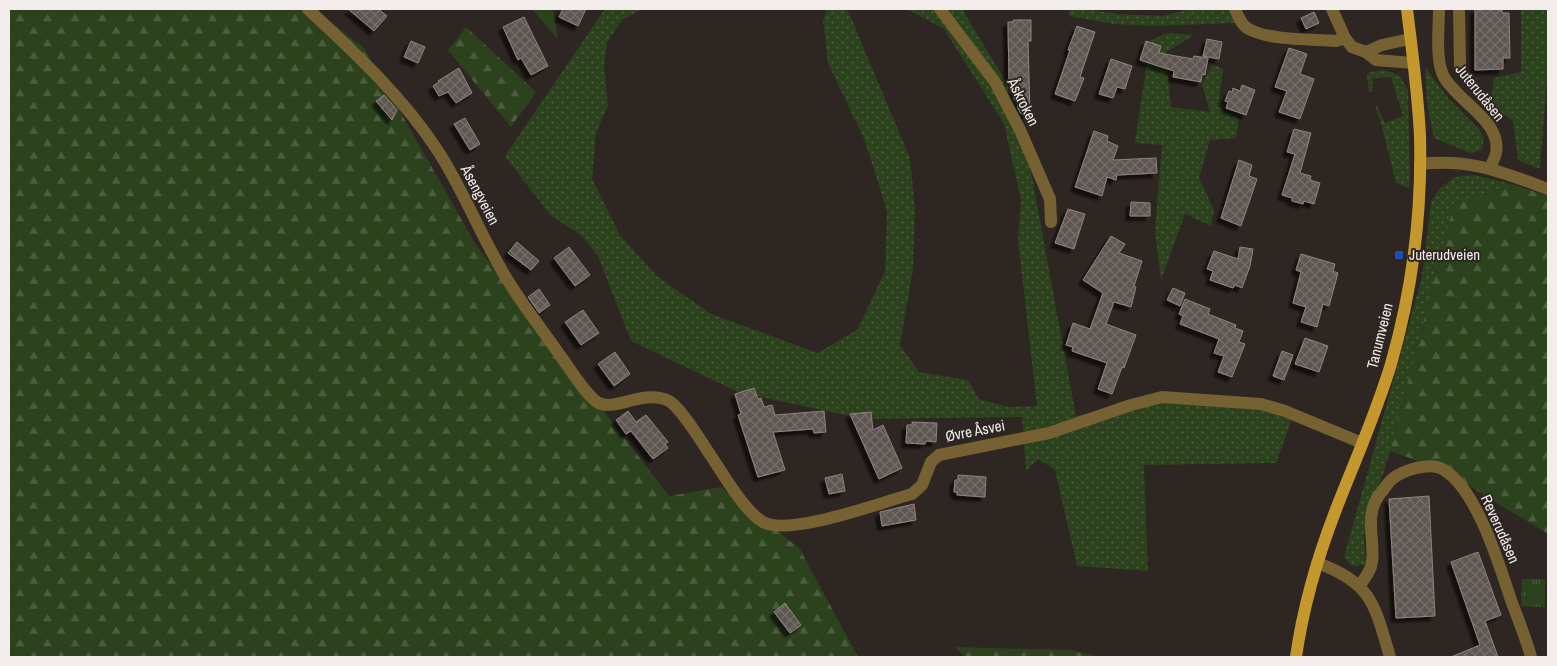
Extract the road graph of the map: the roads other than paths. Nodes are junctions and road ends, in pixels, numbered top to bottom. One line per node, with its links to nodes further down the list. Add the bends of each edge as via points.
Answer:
1 (308, 9): 17 (street, Åsengveien, via 377,75 411,115 456,181 501,269 581,385 597,402)
2 (940, 9): 16 (street, Åskroken, via 999,90 1020,130 1050,199)
3 (1235, 9): 8 (street, via 1246,27 1256,33 1336,41)
4 (1332, 9): 8 (street)
5 (1408, 9): 9 (main road, Tanumveien)
6 (1439, 9): 14 (street, Juterudåsen, via 1439,60 1443,76 1490,126 1496,140 1496,153)
7 (1459, 9): 12 (street, Juterudåsen)
8 (1345, 38): 10 (street, via 1352,47)
9 (1410, 38): 10 (street); 11 (main road, Tanumveien)
10 (1366, 52): 11 (street, via 1376,60)
11 (1413, 63): 13 (main road, Tanumveien)
12 (1460, 66)
13 (1420, 164): 14 (street, via 1440,162); 18 (main road, Tanumveien, via 1414,249 1401,325 1382,392)
14 (1490, 168): 15 (street)
15 (1548, 189)
16 (1051, 222)
17 (608, 406): 18 (street, Øvre Åsvei, via 652,397 670,402 688,421 749,509 764,522 775,525 803,524 835,517 912,494 922,485 931,462 939,455 1048,433 1162,397 1262,404)
18 (1362, 443): 19 (main road, Tanumveien)
19 (1317, 563): 20 (street); 21 (main road, Tanumveien, via 1306,599)
20 (1360, 585): 22 (street, via 1371,601); 23 (street, Reverudåsen, via 1372,561 1371,517 1378,498 1391,480 1407,472 1424,466 1443,469 1470,500 1490,538)
21 (1296, 657)
22 (1390, 657)
23 (1531, 657)

